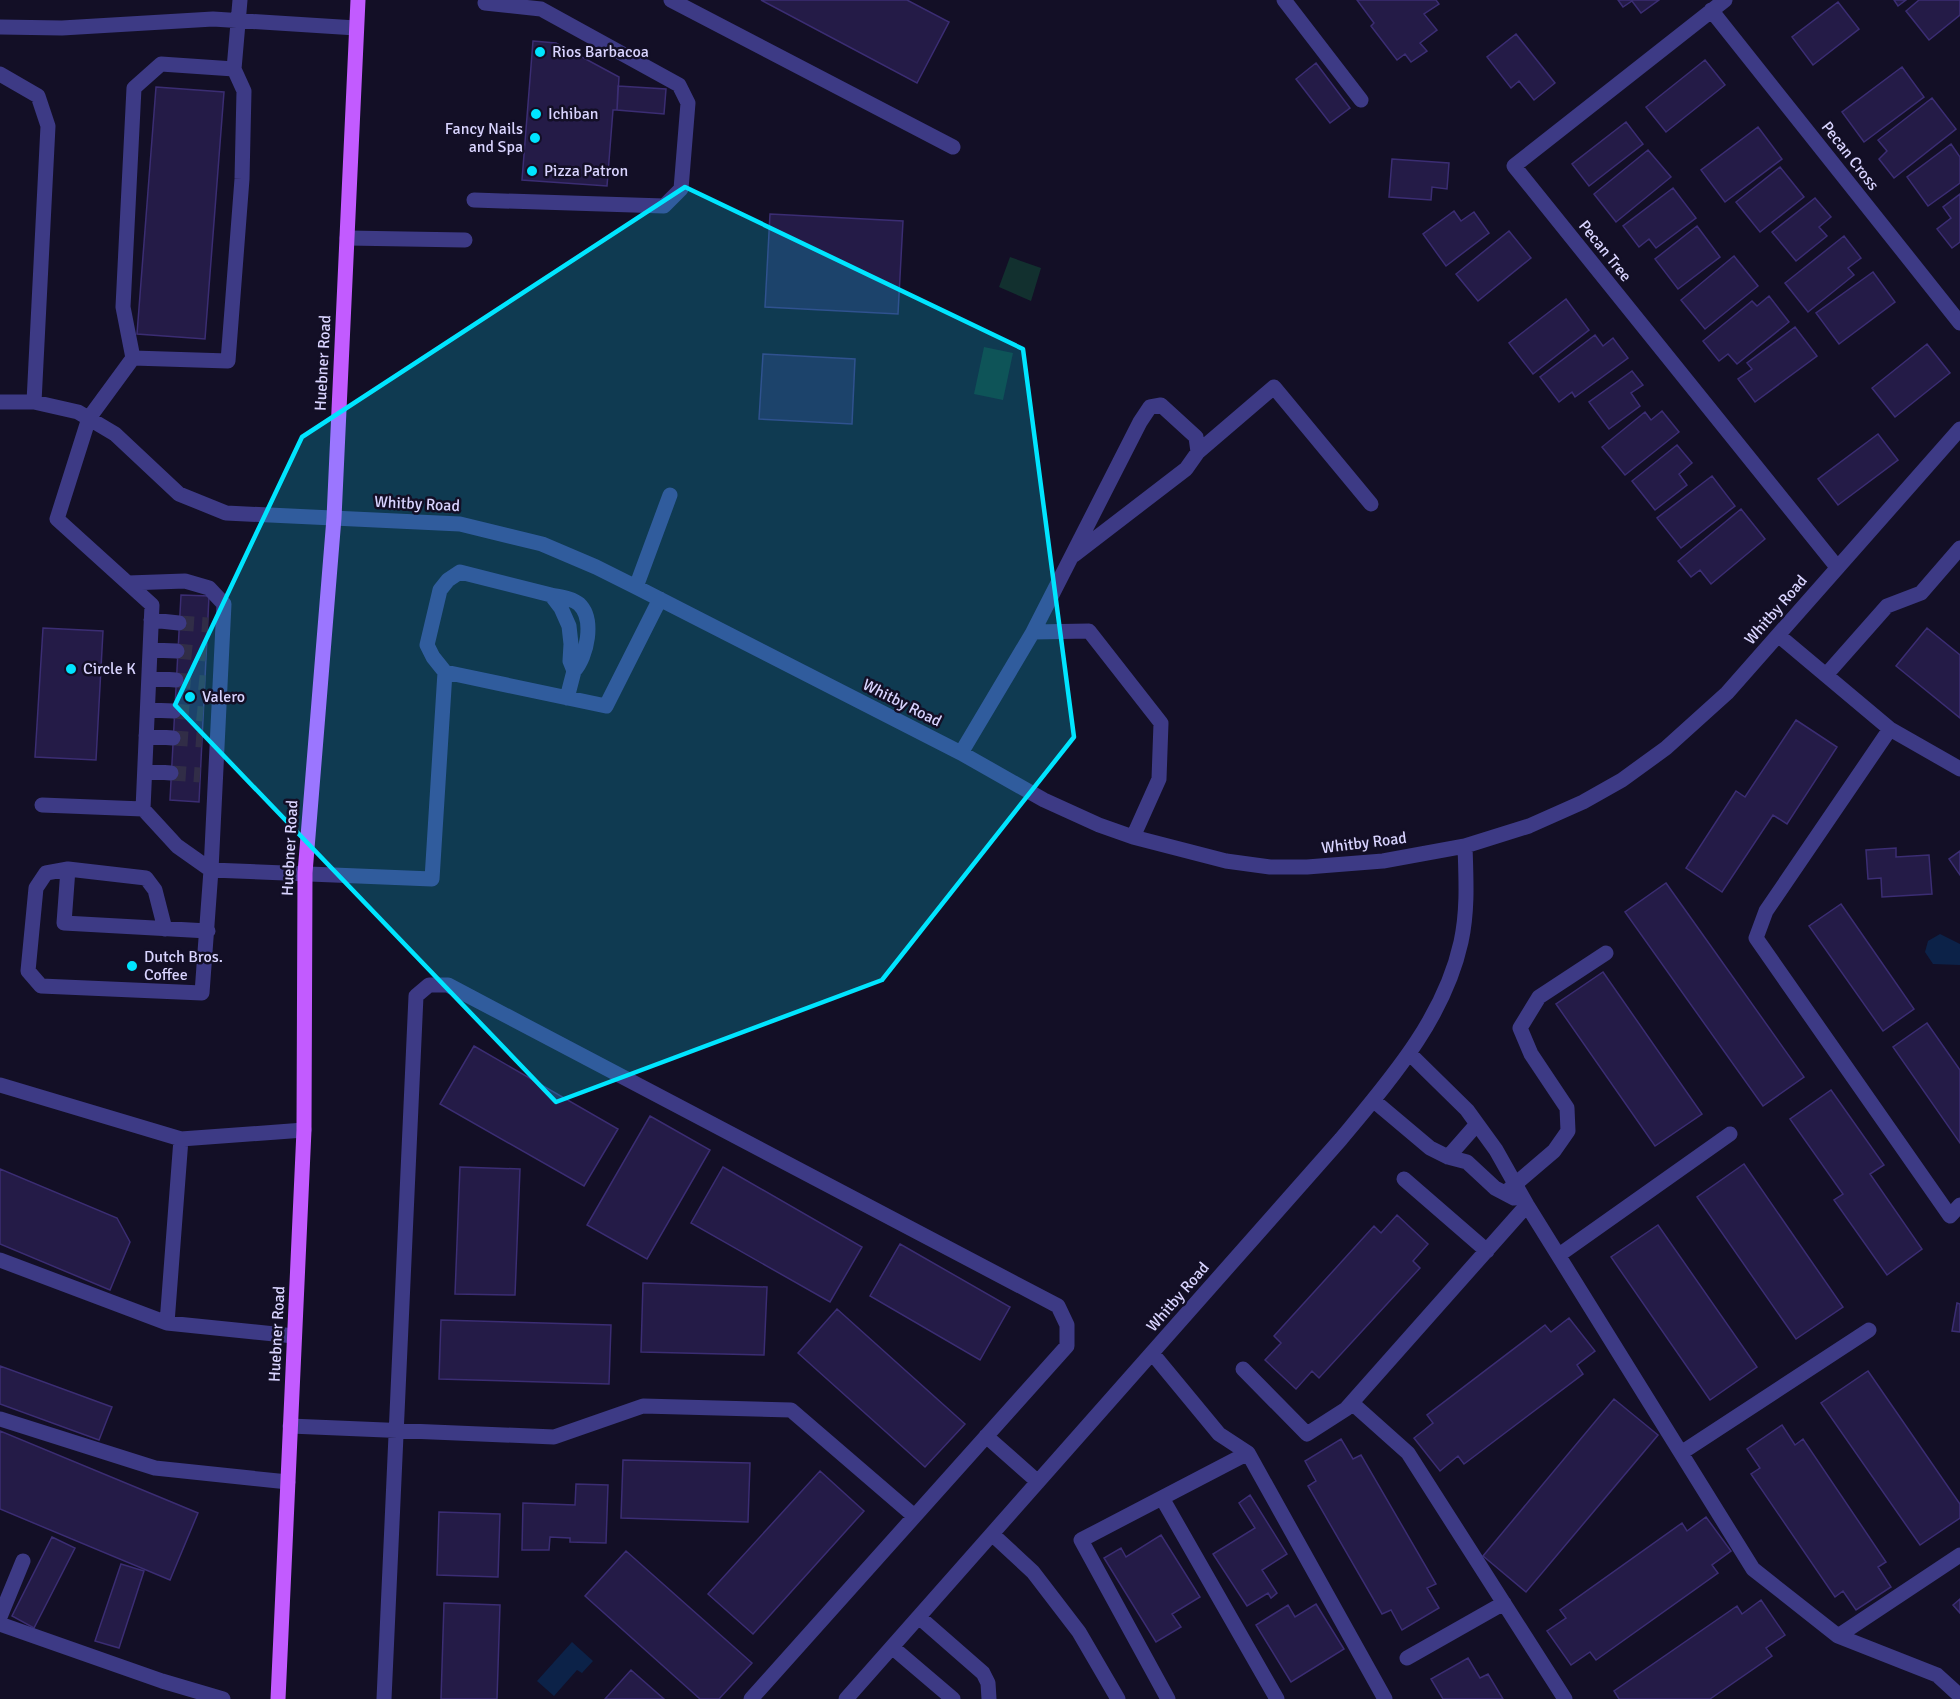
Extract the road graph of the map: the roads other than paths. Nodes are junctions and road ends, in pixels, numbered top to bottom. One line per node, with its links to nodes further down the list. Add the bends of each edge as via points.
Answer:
1 (240, 0): 8 (street)
2 (358, 0): 10 (main road, Huebner Road)
3 (671, 0): 14 (street)
4 (1284, 0): 13 (street)
5 (1725, 0): 7 (street, Pecan Tree)
6 (485, 3): 15 (street, via 541,9 679,85 688,103 681,189 664,206)
7 (1711, 10): 18 (street, Pecan Cross); 30 (street, Pecan Tree, via 1514,166)
8 (238, 20): 9 (street); 10 (street); 11 (street)
9 (0, 27)
10 (356, 28): 16 (main road, Huebner Road)
11 (234, 69): 19 (street, via 161,64 134,88 123,307); 19 (street, via 244,92 243,157 228,361)
12 (0, 74): 21 (street, via 38,96 48,126)
13 (1361, 100)
14 (953, 147)
15 (474, 200)
16 (347, 238): 17 (street); 27 (main road, Huebner Road)
17 (465, 240)
18 (1960, 324)
19 (133, 358): 22 (street)
20 (0, 402): 21 (street, Whitby Road)
21 (34, 402): 22 (street, Whitby Road)
22 (88, 418): 27 (street, Whitby Road, via 115,434 179,494 226,513); 31 (street, via 57,519)
23 (1960, 429): 30 (street, Whitby Road)
24 (1198, 452): 26 (street, via 1274,387); 29 (street, via 1186,469); 29 (street, via 1196,437 1161,405 1150,407)
25 (670, 495): 32 (street)
26 (1371, 504)
27 (334, 518): 32 (street, Whitby Road, via 460,524 542,544); 62 (main road, Huebner Road)
28 (1960, 548): 41 (street, via 1921,593 1887,606)
29 (1074, 555): 36 (street)
30 (1837, 567): 37 (street, Whitby Road)
31 (128, 583): 34 (street, via 152,605); 51 (street, via 185,581 209,588 224,603 215,627 211,715)
32 (636, 586): 33 (street, Whitby Road)
33 (660, 598): 44 (street, via 606,706); 52 (street, Whitby Road)
34 (151, 620): 35 (street); 38 (street)
35 (179, 622)
36 (1033, 632): 52 (street); 58 (street, via 1089,631 1161,723 1159,779)
37 (1778, 635): 41 (street); 59 (street, Whitby Road, via 1726,693 1666,748 1622,780 1529,826)
38 (150, 650): 39 (street); 42 (street)
39 (177, 651)
40 (445, 672): 44 (street); 44 (street, via 428,645 440,590 460,572 551,595 569,626 574,671); 62 (street, via 432,879)
41 (1826, 675): 47 (street)
42 (149, 678): 43 (street); 45 (street)
43 (176, 680)
44 (567, 698)
45 (148, 710): 46 (street); 48 (street)
46 (174, 711)
47 (1890, 729): 53 (street); 77 (street, via 1766,911 1756,938 1950,1216)
48 (146, 736): 49 (street); 54 (street)
49 (173, 738)
50 (202, 740): 51 (street)
51 (218, 740): 61 (street, via 208,775)
52 (961, 753): 58 (street, Whitby Road, via 1044,800)
53 (1960, 769)
54 (145, 771): 55 (street); 57 (street)
55 (171, 773)
56 (42, 805): 57 (street)
57 (143, 809): 61 (street, via 177,846)
58 (1133, 837): 59 (street, Whitby Road, via 1226,861 1270,867 1383,861)
59 (1465, 846): 66 (street, Whitby Road, via 1467,898 1459,951 1440,1004)
60 (68, 869): 63 (street, via 146,878 155,890); 63 (street, via 64,923); 64 (street, via 46,873 36,888 28,971 41,986 202,993)
61 (211, 870): 62 (street); 64 (street)
62 (305, 873): 70 (main road, Huebner Road)
63 (165, 929): 64 (street)
64 (208, 931)
65 (1606, 954): 75 (street, via 1539,997 1520,1028 1531,1054 1567,1107 1568,1131 1554,1151)
66 (1410, 1053): 68 (street, Whitby Road); 69 (street)
67 (0, 1085): 72 (street)
68 (1373, 1100): 73 (street, via 1430,1148); 84 (street, Whitby Road)
69 (1477, 1124): 73 (street); 75 (street, via 1496,1150)
70 (304, 1130): 72 (street); 83 (main road, Huebner Road)
71 (1730, 1134): 79 (street)
72 (181, 1139): 81 (street)
73 (1448, 1157): 75 (street, via 1467,1162 1495,1188)
74 (1404, 1179): 78 (street)
75 (1511, 1189): 76 (street)
76 (1527, 1205): 78 (street); 79 (street)
77 (1960, 1205)
78 (1487, 1251): 86 (street)
79 (1559, 1255): 92 (street)
80 (0, 1260): 81 (street)
81 (167, 1323): 83 (street)
82 (1869, 1330): 92 (street)
83 (294, 1336): 88 (main road, Huebner Road)
84 (1152, 1353): 91 (street, via 1219,1434); 94 (street, Whitby Road)
85 (1243, 1369): 86 (street, via 1307,1434)
86 (1352, 1402): 100 (street, via 1408,1453)
87 (0, 1419): 93 (street, via 155,1468)
88 (290, 1426): 89 (street); 93 (main road, Huebner Road)
89 (397, 1430): 90 (street, via 416,996 429,985 448,985 1058,1306 1067,1325 1067,1346); 96 (street, via 554,1437 643,1406 791,1410); 110 (street)
90 (986, 1436): 94 (street); 96 (street)
91 (1248, 1453): 95 (street); 118 (street)
92 (1681, 1453): 104 (street, via 1753,1569)
93 (288, 1482): 109 (main road, Huebner Road)
94 (1038, 1482): 97 (street, Whitby Road)
95 (1162, 1498): 116 (street, via 1081,1540); 117 (street)
96 (913, 1515): 111 (street)
97 (992, 1534): 102 (street, Whitby Road); 115 (street, via 1033,1572 1080,1632)
98 (1960, 1555): 104 (street)
99 (23, 1561): 101 (street)
100 (1504, 1603): 106 (street); 119 (street)
101 (0, 1617)
102 (919, 1617): 105 (street, Whitby Road); 114 (street, via 983,1673)
103 (0, 1624): 108 (street)
104 (1838, 1636): 107 (street, via 1937,1675)
105 (892, 1647): 112 (street, Whitby Road); 113 (street)
106 (1407, 1658)
107 (1960, 1696)
108 (215, 1698)
109 (278, 1699)
110 (384, 1699)
111 (751, 1699)
112 (846, 1699)
113 (953, 1699)
114 (989, 1699)
115 (1118, 1699)
116 (1168, 1699)
117 (1277, 1699)
118 (1385, 1699)
119 (1565, 1699)

